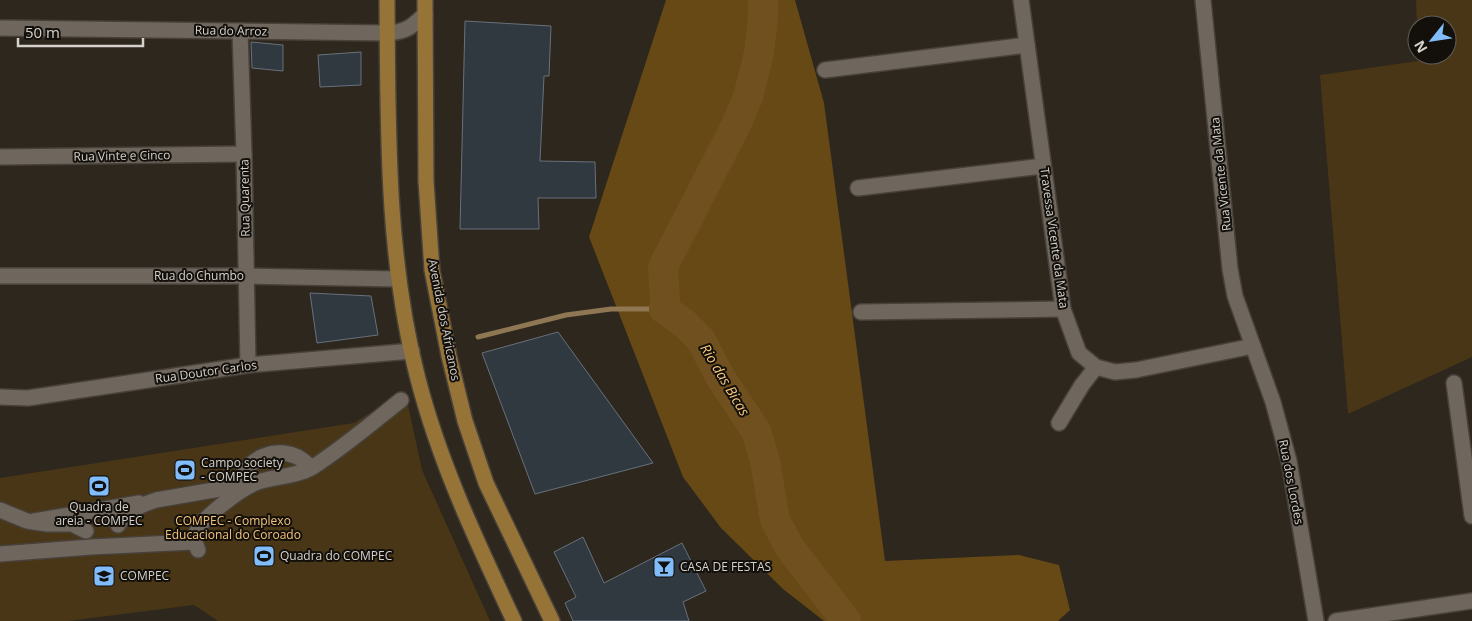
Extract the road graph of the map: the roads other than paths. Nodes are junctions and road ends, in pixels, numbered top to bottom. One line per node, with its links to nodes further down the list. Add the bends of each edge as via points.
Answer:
1 (387, 0): 7 (main road)
2 (1021, 0): 8 (street, Travessa Vicente da Mata)
3 (1203, 0): 19 (street, Rua Vicente da Mata, via 1230,269 1235,296)
4 (425, 7): 7 (street, Rua do Arroz, via 414,24 401,32); 41 (main road, Avenida dos Africanos, via 426,180 432,270 449,356 465,421 486,483)
5 (0, 28): 6 (street, Rua do Arroz)
6 (240, 32): 7 (street, Rua do Arroz); 10 (street, Rua Quarenta)
7 (387, 33): 16 (main road, via 390,178)
8 (1027, 44): 9 (street); 12 (street, Travessa Vicente da Mata)
9 (825, 70)
10 (244, 154): 11 (street, Rua Vinte e Cinco); 15 (street, Rua Quarenta)
11 (0, 157)
12 (1043, 166): 13 (street); 17 (street, Travessa Vicente da Mata)
13 (858, 188)
14 (0, 276): 15 (street, Rua do Chumbo)
15 (247, 276): 16 (street, Rua do Chumbo); 21 (street, Rua Quarenta)
16 (398, 279): 20 (main road)
17 (1063, 309): 18 (street); 22 (street, Travessa Vicente da Mata, via 1079,353)
18 (861, 312)
19 (1253, 346): 22 (street, Travessa Vicente da Mata, via 1136,370 1115,372); 42 (street, Rua dos Lordes, via 1289,460)
20 (412, 351): 21 (street, Rua Doutor Carlos); 40 (main road, via 442,459)
21 (248, 365): 24 (street, Rua Doutor Carlos, via 28,398)
22 (1096, 366): 26 (street)
23 (1454, 383): 32 (street)
24 (0, 397)
25 (401, 400): 27 (street)
26 (1059, 423)
27 (311, 468): 28 (street); 29 (street, via 293,455 276,453 248,466)
28 (258, 482): 29 (street); 36 (street, via 201,523 194,539 196,546)
29 (240, 485): 30 (street)
30 (156, 500): 33 (street); 34 (street, via 129,512)
31 (0, 510): 33 (street)
32 (1472, 516)
33 (34, 521): 35 (street, via 72,524)
34 (118, 525): 35 (street, via 109,515 101,516 93,518); 36 (street, via 123,537)
35 (86, 531): 37 (street)
36 (120, 545): 37 (street)
37 (91, 547): 38 (street)
38 (0, 554)
39 (1472, 601): 43 (street)
40 (514, 621)
41 (552, 621)
42 (1316, 621)
43 (1336, 621)

